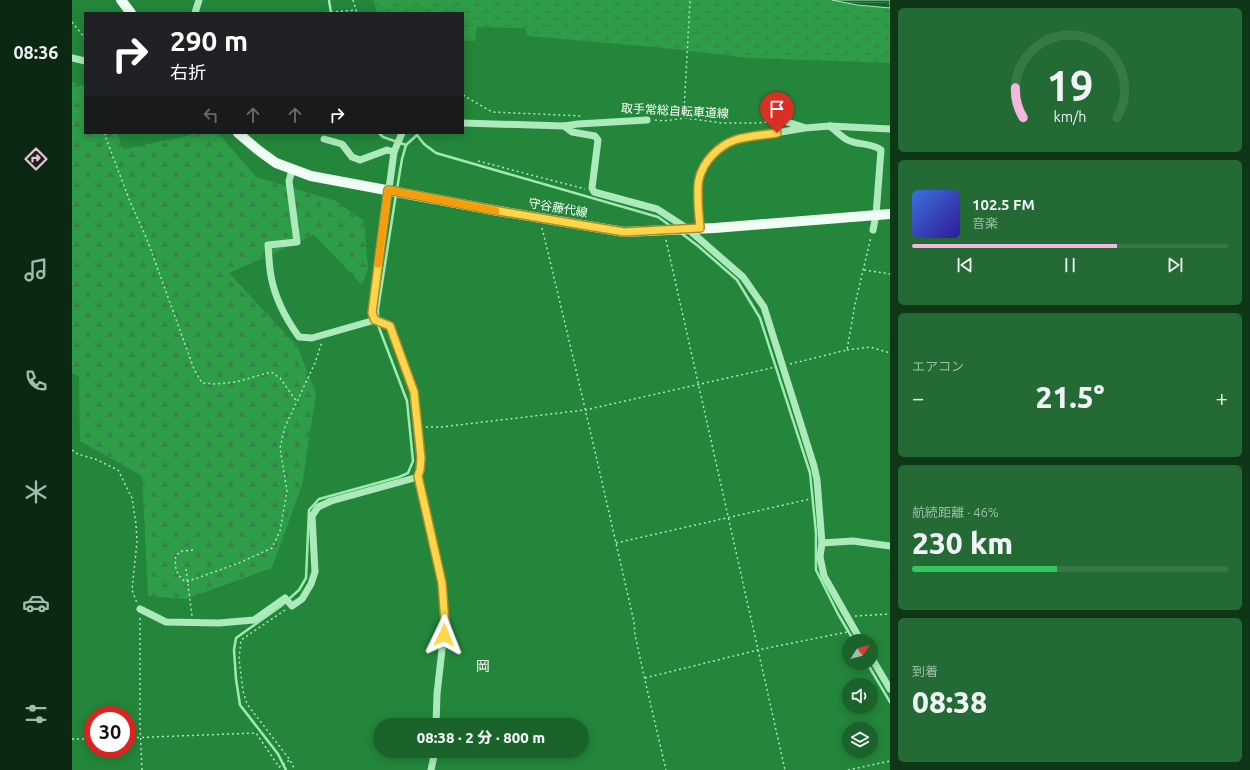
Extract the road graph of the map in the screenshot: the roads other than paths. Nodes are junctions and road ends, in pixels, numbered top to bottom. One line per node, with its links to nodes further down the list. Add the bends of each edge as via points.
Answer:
1 (121, 0): 3 (main road)
2 (199, 0): 4 (street)
3 (130, 12)
4 (195, 12)
5 (72, 58): 6 (street)
6 (84, 61)
7 (647, 120): 10 (street)
8 (781, 120): 12 (street)
9 (464, 123): 10 (street)
10 (564, 126): 23 (street, via 572,132 595,136 598,140 592,188 594,192 657,209)
11 (830, 126): 12 (street); 13 (street); 21 (street, via 850,141 878,147 881,150)
12 (805, 128): 22 (street, via 734,140 718,149 703,168 699,180)
13 (890, 129)
14 (239, 134): 18 (main road, 守谷藤代線, via 276,163)
15 (401, 135): 17 (street)
16 (324, 140): 17 (street, via 342,144 352,157 360,160)
17 (395, 149): 19 (street)
18 (292, 170): 19 (main road, 守谷藤代線, via 311,176); 25 (street, via 288,181 297,242 268,245 271,276 278,301 288,322 299,337 312,338)
19 (394, 191): 23 (main road, 守谷藤代線, via 624,232); 25 (street, via 372,313)
20 (890, 214): 21 (main road, 守谷藤代線)
21 (876, 215): 22 (main road, 守谷藤代線); 24 (street)
22 (700, 228): 23 (main road, 守谷藤代線)
23 (686, 229): 27 (street, via 743,277 764,307 816,473)
24 (873, 230)
25 (375, 320): 26 (street, via 390,326 414,392 421,458)
26 (418, 476): 29 (street, via 318,507 312,516 315,572 302,599 292,606 285,598 254,620 219,623 166,622); 33 (street, via 442,583 445,623)
27 (822, 543): 28 (street, via 853,541); 30 (street, via 820,557 824,576)
28 (890, 546)
29 (140, 609)
30 (857, 634)
31 (878, 669): 32 (street)
32 (890, 689)
33 (436, 718)
34 (434, 758): 35 (street)
35 (431, 770)

